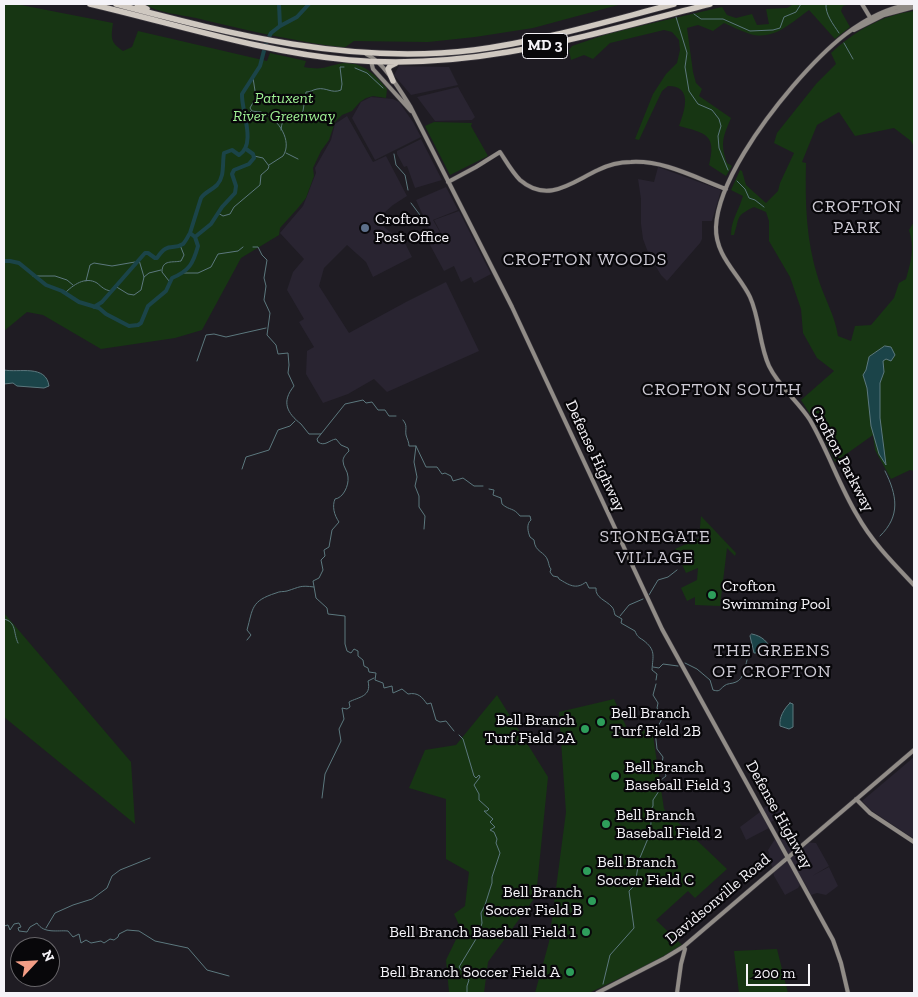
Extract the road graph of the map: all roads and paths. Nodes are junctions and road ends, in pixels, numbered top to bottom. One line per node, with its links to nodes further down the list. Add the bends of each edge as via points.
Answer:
1 (90, 4): 11 (highway, MD 3, via 278,50 325,57)
2 (116, 4): 10 (highway, MD 3)
3 (137, 4): 10 (highway)
4 (674, 4): 11 (highway, MD 3, via 536,39 439,53)
5 (707, 4): 12 (highway, MD 3, via 524,50 447,60)
6 (862, 4): 9 (main road)
7 (911, 4): 9 (main road, Crofton Parkway, via 888,9)
8 (914, 7): 9 (main road, Crofton Parkway)
9 (871, 18): 16 (main road, Crofton Parkway, via 856,26 786,94 744,154)
10 (177, 19): 11 (highway, MD 3, via 280,43 364,53)
11 (374, 58): 12 (highway, MD 3); 13 (main road, Defense Highway); 14 (main road, Defense Highway, via 373,69)
12 (400, 62): 13 (highway, via 388,69)
13 (393, 81): 14 (main road, Defense Highway)
14 (414, 114): 15 (main road, Defense Highway)
15 (448, 182): 16 (main road, via 500,152 521,180 541,190 563,188 603,168 639,162 661,165); 21 (main road, Defense Highway, via 512,307 660,625)
16 (726, 189): 17 (main road, Crofton Parkway, via 716,222 718,242 724,258 754,306 770,368 811,422 846,496 866,529 884,554)
17 (914, 585)
18 (914, 750): 19 (main road, Davidsonville Road)
19 (856, 799): 20 (main road, via 870,813); 21 (main road, Davidsonville Road)
20 (914, 842)
21 (787, 858): 22 (main road, Davidsonville Road); 25 (main road, Defense Highway, via 835,945)
22 (684, 947): 23 (main road, Davidsonville Road); 24 (main road)
23 (597, 993)
24 (677, 993)
25 (848, 993)

